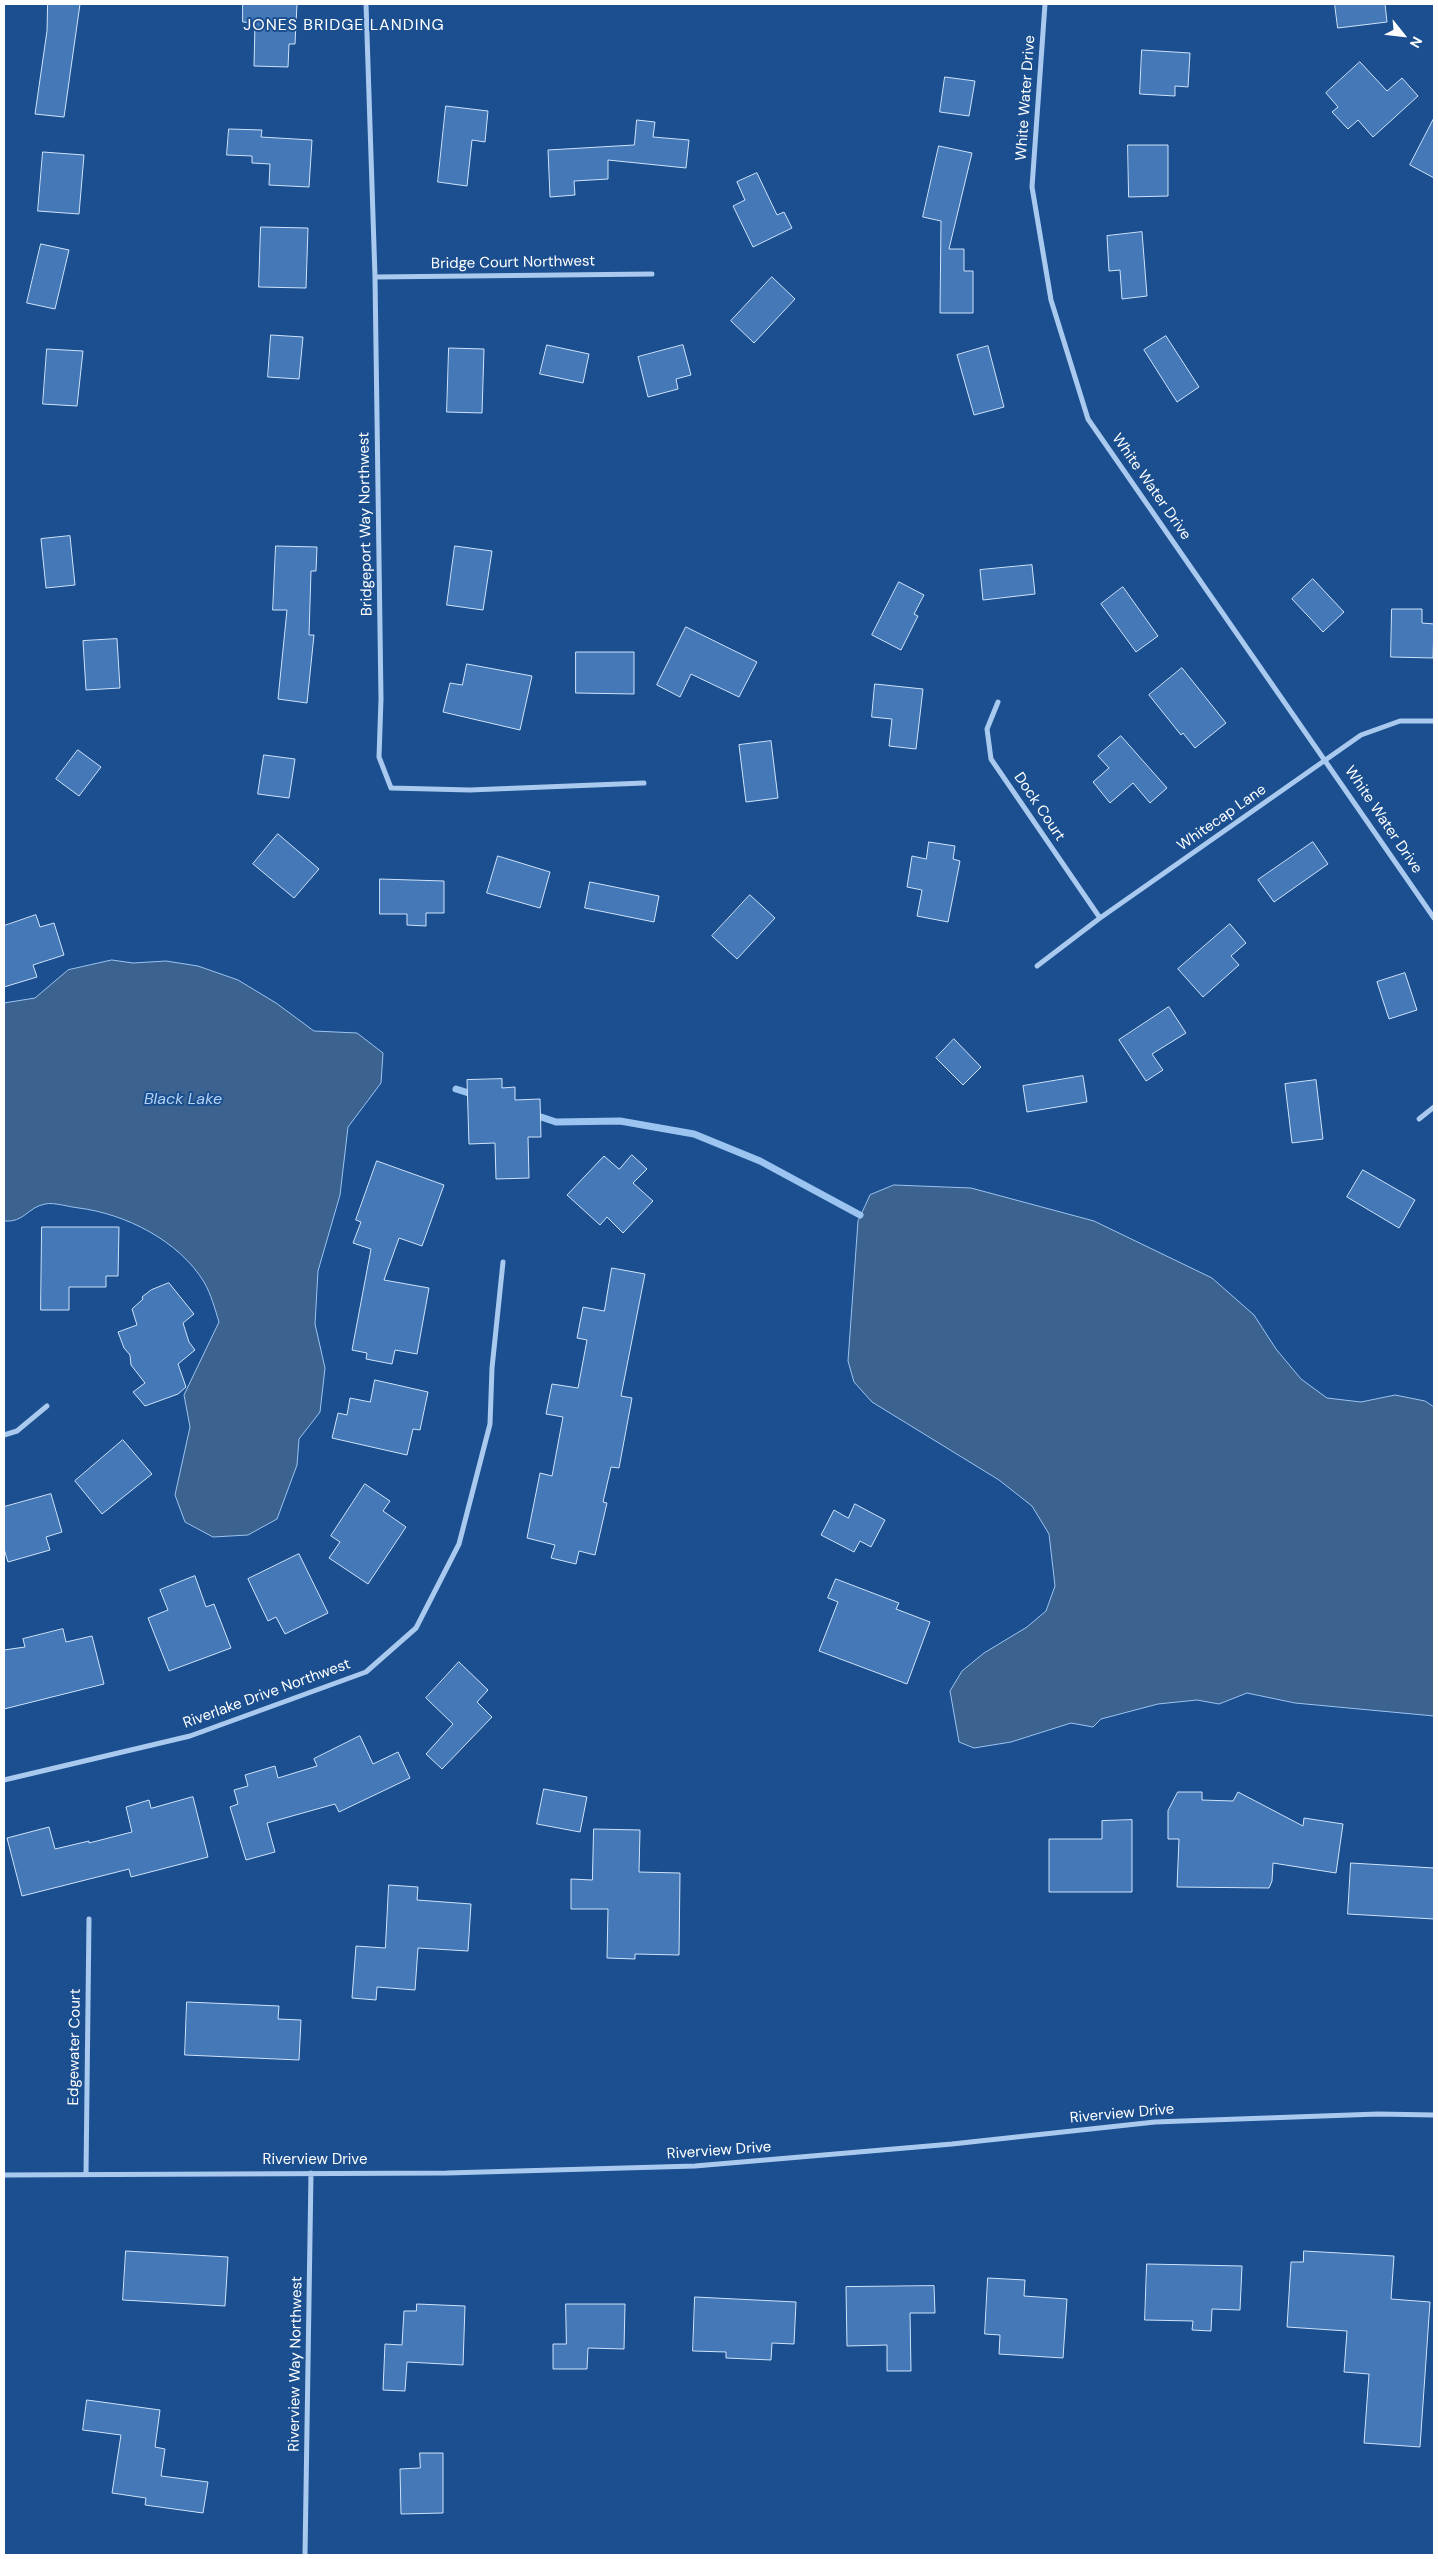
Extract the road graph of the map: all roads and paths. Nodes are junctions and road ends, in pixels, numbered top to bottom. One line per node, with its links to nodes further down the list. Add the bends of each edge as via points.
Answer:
1 (366, 4): 4 (street, Bridgeport Way Northwest)
2 (1045, 4): 7 (street, White Water Drive, via 1032,187 1051,300 1088,419)
3 (652, 274): 4 (street, Bridge Court Northwest)
4 (375, 277): 8 (street, Bridgeport Way Northwest, via 382,699 378,757 391,788 470,790)
5 (998, 702): 9 (street, Dock Court, via 987,729 991,759)
6 (1434, 722): 7 (street, Whitecap Lane, via 1400,721 1361,735)
7 (1327, 760): 9 (street, Whitecap Lane); 10 (street, White Water Drive)
8 (644, 783)
9 (1100, 918): 11 (street, Whitecap Lane)
10 (1434, 918)
11 (1037, 966)
12 (1434, 1107): 13 (street)
13 (1419, 1119)
14 (504, 1262): 17 (street, Riverlake Drive Northwest, via 492,1368 490,1424 459,1544 416,1628 366,1672 190,1736)
15 (47, 1406): 16 (street, via 17,1431)
16 (4, 1435)
17 (4, 1780)
18 (89, 1919): 21 (street, Edgewater Court)
19 (1434, 2115): 20 (street, Riverview Drive, via 1155,2122 952,2144 695,2166)
20 (311, 2173): 21 (street, Riverview Drive); 23 (street, Riverview Way Northwest)
21 (86, 2174): 22 (street, Riverview Drive)
22 (4, 2175)
23 (305, 2555)

